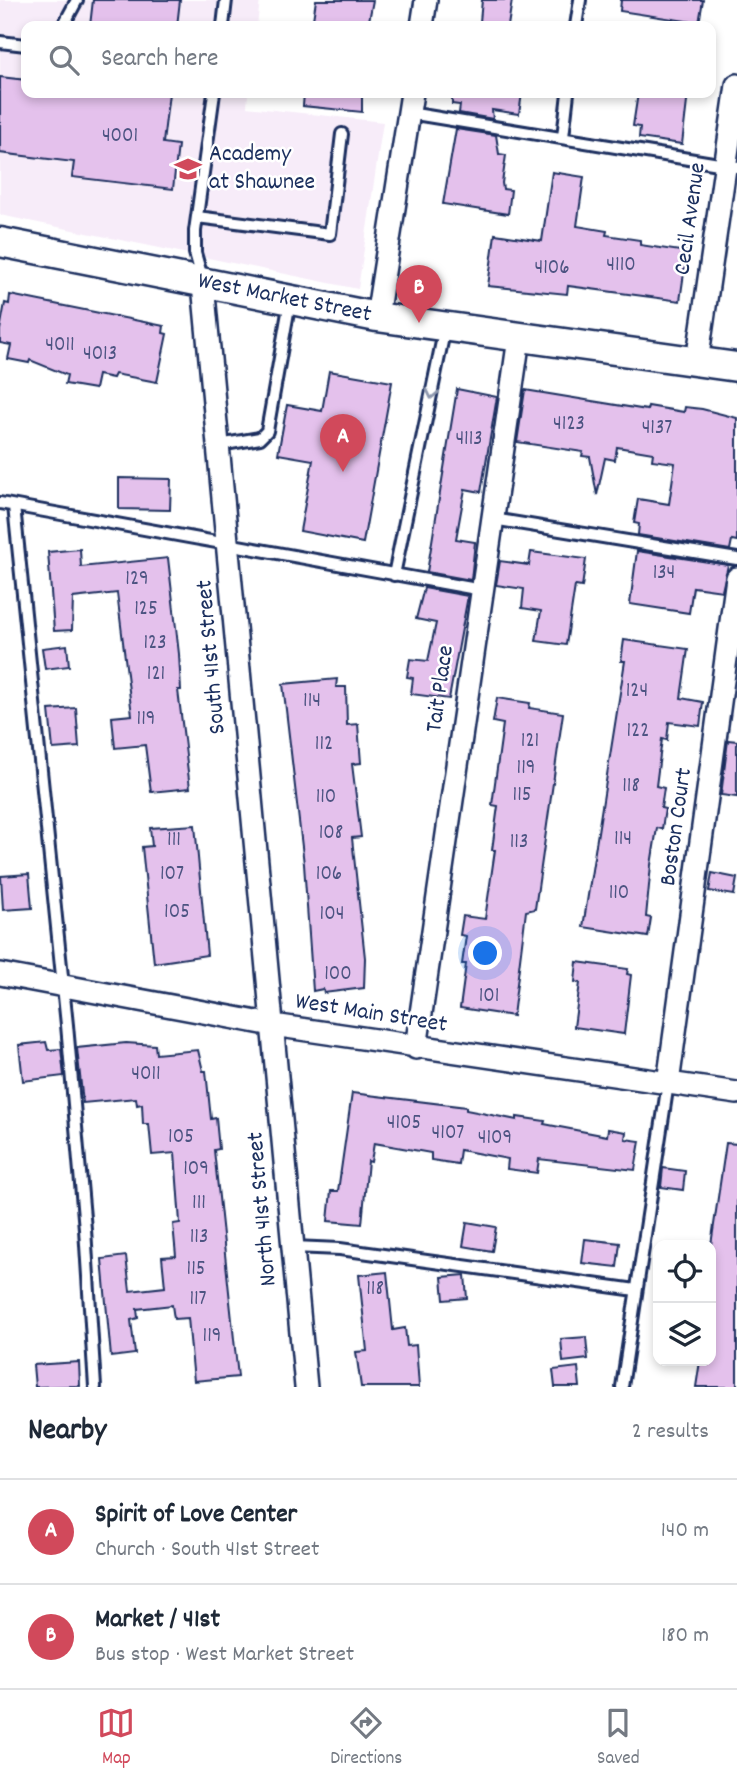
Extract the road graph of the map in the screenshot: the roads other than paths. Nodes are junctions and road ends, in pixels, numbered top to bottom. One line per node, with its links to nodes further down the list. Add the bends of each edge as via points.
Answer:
1 (77, 0): 5 (lane)
2 (226, 0): 6 (lane)
3 (426, 0): 7 (street)
4 (580, 0): 8 (lane)
5 (66, 21)
6 (224, 21)
7 (423, 21)
8 (577, 21)
9 (0, 42): 10 (lane)
10 (21, 44)
11 (737, 85): 17 (street, Cecil Avenue)
12 (213, 98): 18 (lane)
13 (567, 98): 16 (lane)
14 (410, 103): 16 (lane); 22 (street)
15 (342, 134): 18 (lane, via 330,234)
16 (563, 137): 17 (lane)
17 (731, 167): 25 (street, Cecil Avenue)
18 (197, 217): 20 (lane, via 195,253)
19 (0, 242): 20 (street, West Market Street)
20 (203, 284): 21 (street, West Market Street); 27 (street, South 41st Street)
21 (290, 301): 22 (street, West Market Street); 27 (lane, via 267,431 260,438)
22 (377, 317): 23 (street, West Market Street)
23 (445, 327): 24 (street, West Market Street); 33 (lane, one-way to 33)
24 (519, 338): 25 (street, West Market Street); 30 (street, Tait Place)
25 (697, 362): 26 (street, West Market Street)
26 (737, 367)
27 (219, 445): 31 (street, South 41st Street)
28 (0, 503): 29 (lane)
29 (14, 506): 31 (lane); 37 (lane)
30 (493, 519): 32 (lane); 35 (street, Tait Place)
31 (228, 545): 33 (lane); 38 (street, South 41st Street)
32 (737, 559)
33 (394, 575): 35 (lane)
34 (737, 578): 40 (street, Boston Court)
35 (482, 590): 39 (street, Tait Place)
36 (0, 975): 37 (street, West Main Street)
37 (63, 986): 38 (street, West Main Street); 44 (lane)
38 (274, 1025): 39 (street, West Main Street); 42 (street, North 41st Street)
39 (416, 1048): 40 (street, West Main Street)
40 (668, 1083): 41 (street, West Main Street); 43 (lane)
41 (737, 1093)
42 (293, 1247): 43 (lane, via 340,1249); 45 (street, North 41st Street)
43 (636, 1290): 46 (lane)
44 (95, 1387)
45 (306, 1387)
46 (622, 1387)

